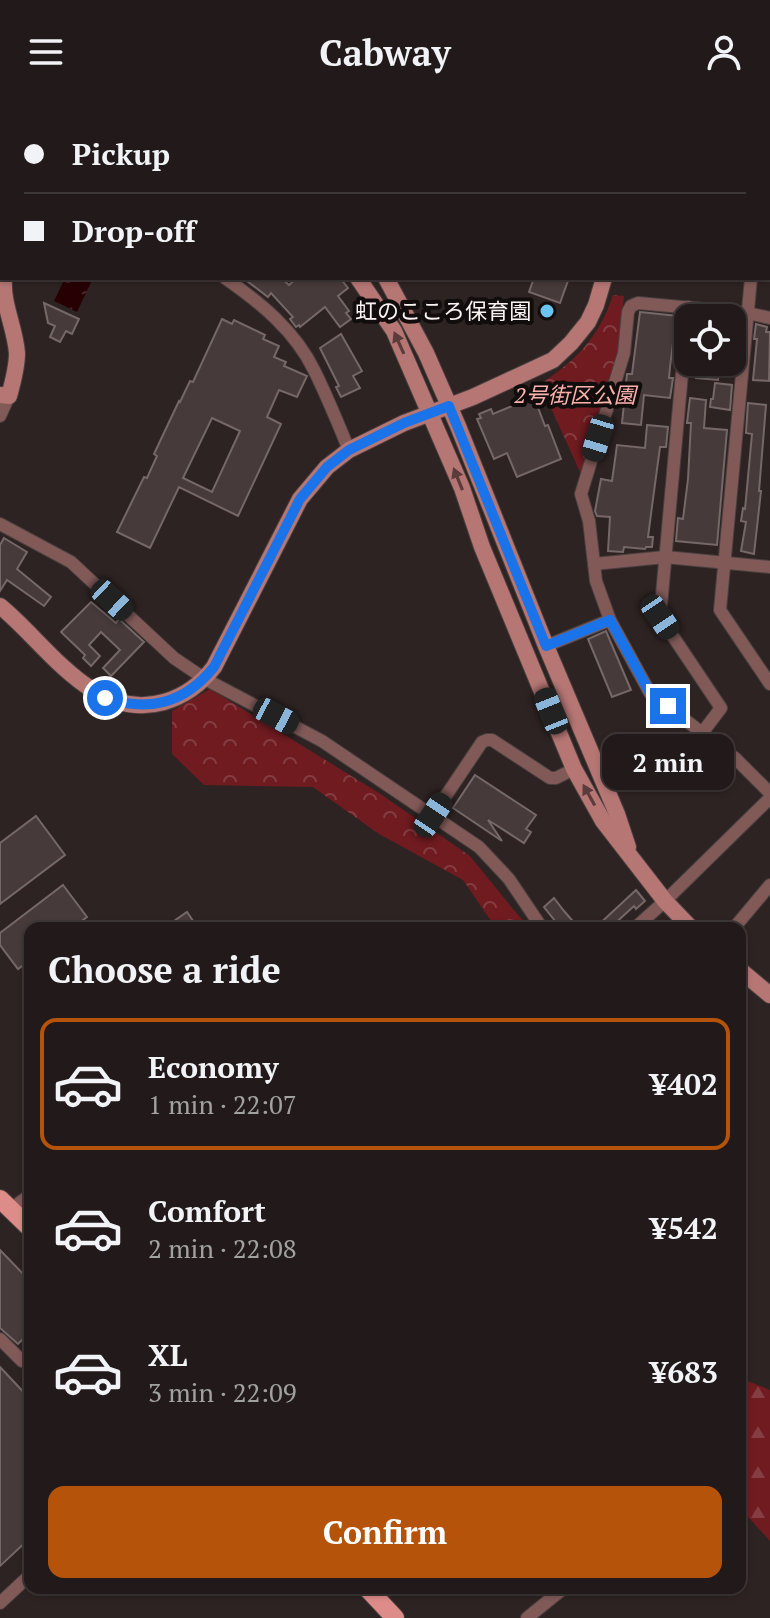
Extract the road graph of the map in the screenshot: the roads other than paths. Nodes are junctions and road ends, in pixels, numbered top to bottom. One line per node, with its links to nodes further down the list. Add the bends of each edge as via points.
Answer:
1 (4, 280): 9 (street)
2 (228, 280): 16 (street, via 296,341)
3 (359, 280): 14 (street, one-way to 3, via 394,331)
4 (387, 280): 13 (street)
5 (603, 280): 13 (street, via 588,322 553,360)
6 (751, 280): 8 (street)
7 (674, 306): 20 (street, via 638,303 628,312 624,353 581,494)
8 (747, 313): 10 (street); 19 (street)
9 (4, 315): 12 (street, via 17,352 15,376)
10 (770, 318)
11 (682, 376): 18 (street)
12 (5, 396): 15 (street)
13 (449, 406): 14 (street); 24 (street)
14 (430, 414): 16 (street); 28 (street, one-way to 14)
15 (0, 416)
16 (349, 450): 25 (street, via 300,499)
17 (0, 524): 25 (street, via 71,562 174,658)
18 (665, 557): 19 (street); 20 (street); 27 (street, via 660,617 721,708)
19 (723, 563): 21 (street); 26 (street, via 720,610)
20 (594, 564): 23 (street)
21 (770, 567)
22 (0, 606): 25 (street, via 105,698 155,704 175,699)
23 (610, 620): 24 (street); 27 (street, via 650,693)
24 (546, 646): 31 (street)
25 (205, 679): 30 (street, via 322,741)
26 (770, 684)
27 (702, 733): 29 (street)
28 (574, 769): 30 (street, via 550,778 487,740); 31 (street, one-way to 28)
29 (770, 795): 33 (street)
30 (433, 815): 34 (street, via 497,865)
31 (632, 860): 33 (street)
32 (770, 885): 37 (street)
33 (665, 901): 35 (street); 36 (street)
34 (538, 922)
35 (642, 922)
36 (685, 922)
37 (739, 922)
38 (746, 975): 39 (street)
39 (770, 995)
40 (24, 1197): 41 (street)
41 (5, 1204): 42 (main road)
42 (24, 1222)
43 (0, 1339): 44 (street)
44 (24, 1359)
45 (24, 1581): 48 (street)
46 (373, 1594): 49 (main road)
47 (557, 1594): 50 (street)
48 (0, 1603)
49 (395, 1618)
50 (527, 1618)

